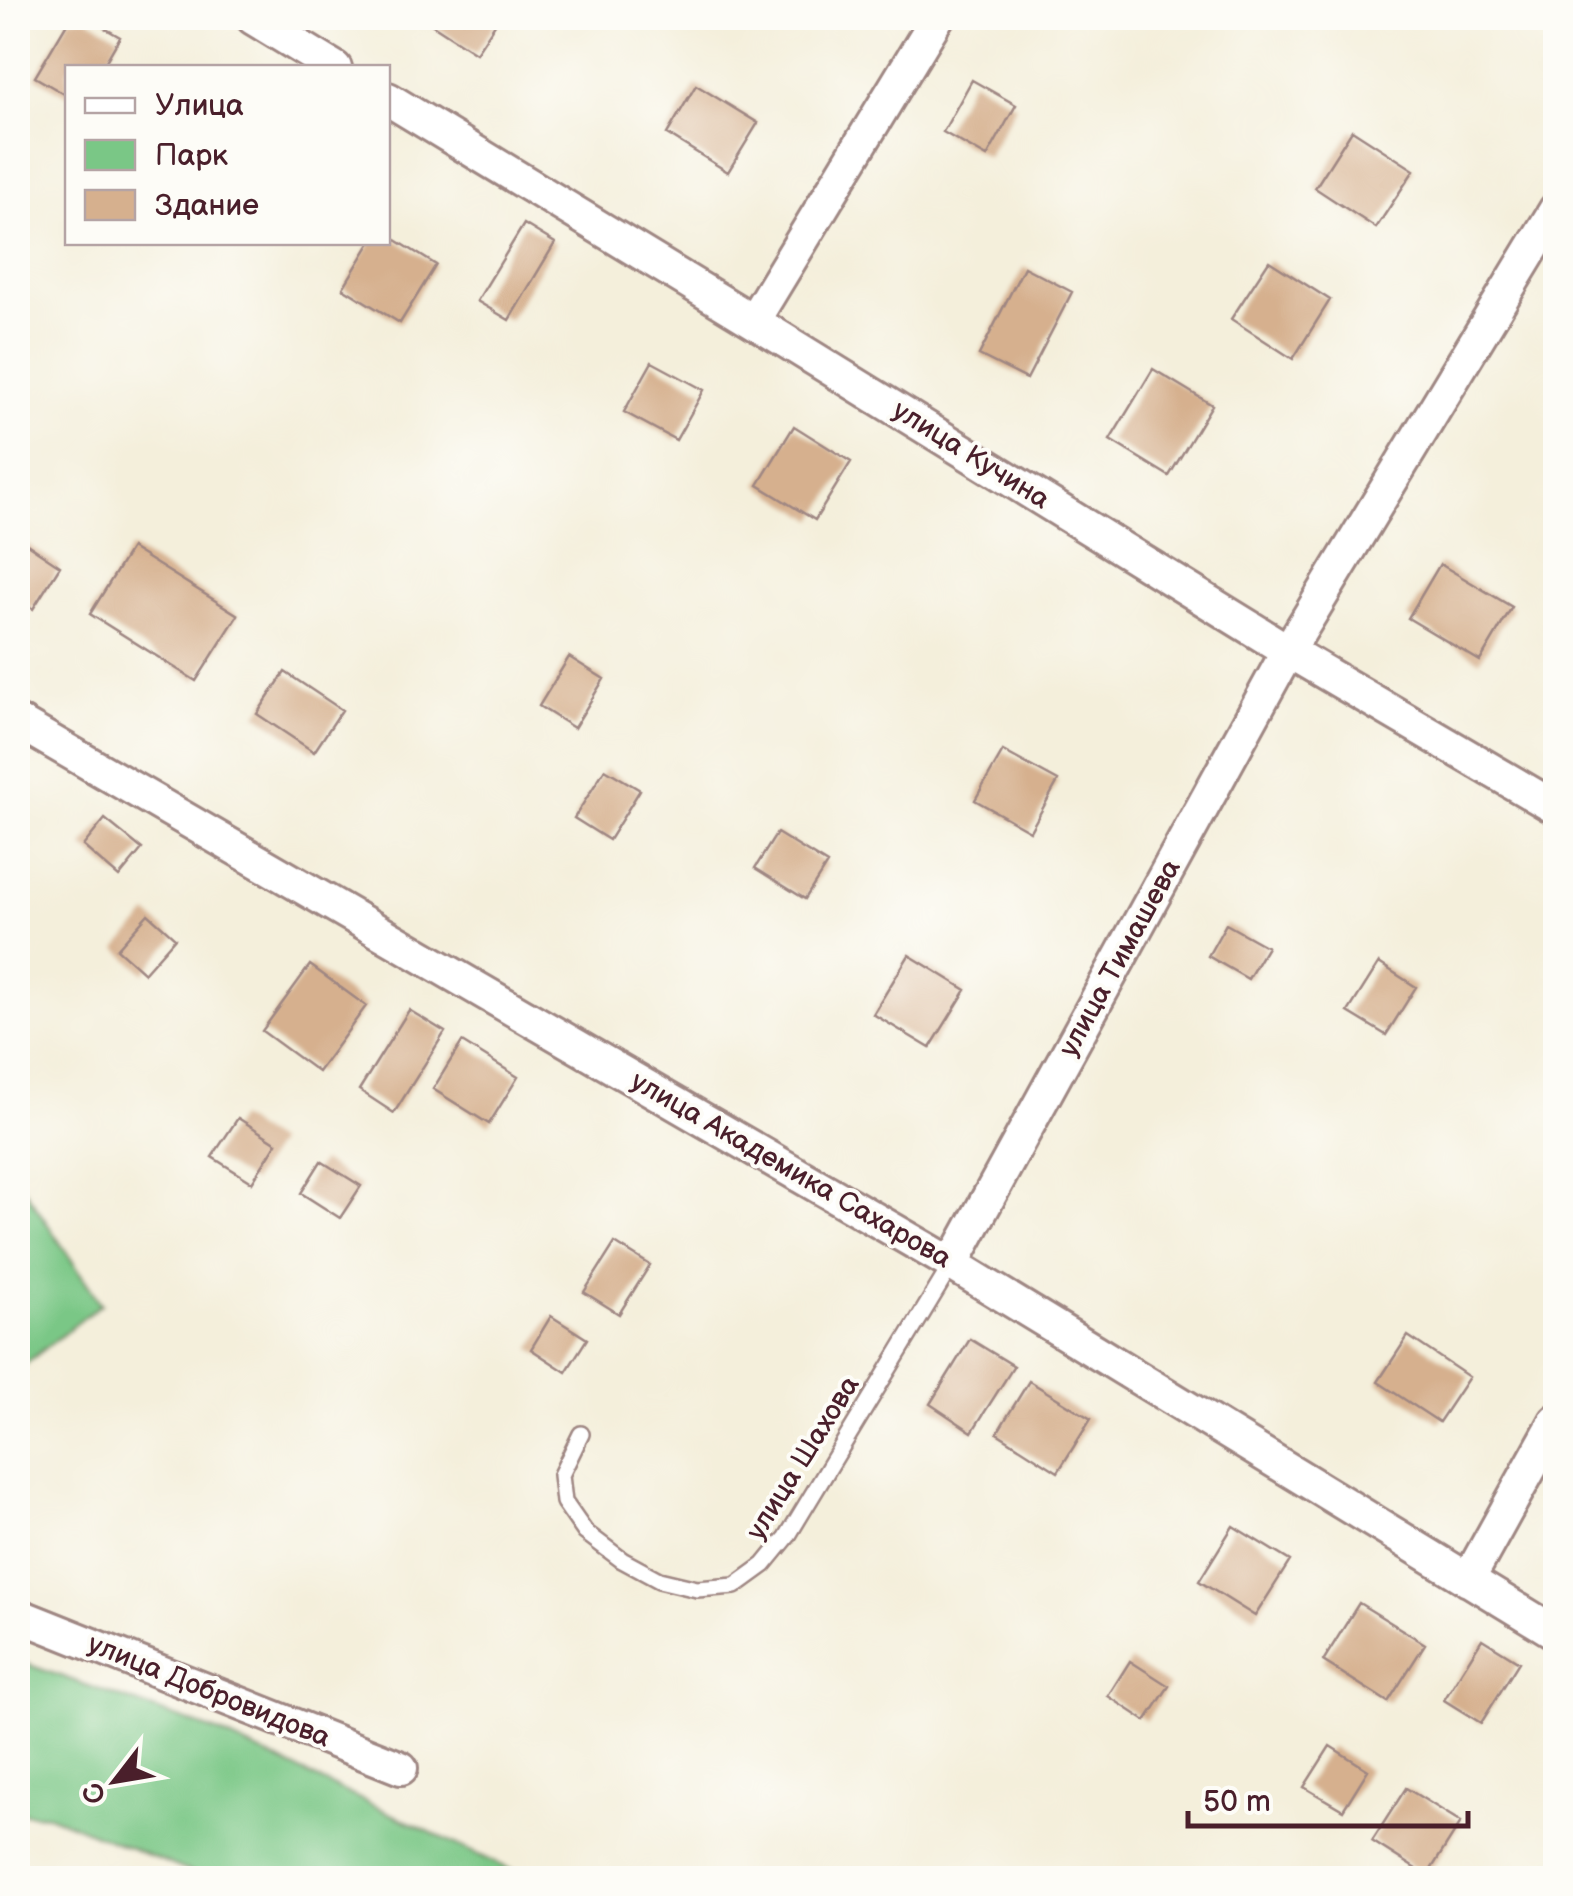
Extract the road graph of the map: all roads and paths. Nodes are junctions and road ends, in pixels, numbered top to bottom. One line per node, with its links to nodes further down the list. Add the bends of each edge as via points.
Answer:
1 (252, 18): 3 (street)
2 (937, 18): 6 (street)
3 (330, 65)
4 (390, 101): 6 (street, улица Кучина)
5 (1556, 210): 7 (street, улица Тимашева)
6 (754, 321): 7 (street, улица Кучина)
7 (1288, 651): 9 (street, улица Кучина); 10 (street, улица Тимашева)
8 (18, 722): 10 (street, улица Академика Сахарова)
9 (1556, 808)
10 (952, 1264): 12 (lane, улица Шахова, via 787,1537 735,1586 697,1589 659,1580 584,1532 564,1502 560,1475); 13 (street, улица Академика Сахарова)
11 (1556, 1421): 13 (street)
12 (582, 1434)
13 (1468, 1580): 15 (street, улица Академика Сахарова)
14 (18, 1615): 16 (street, улица Добровидова)
15 (1556, 1632)
16 (401, 1768)

